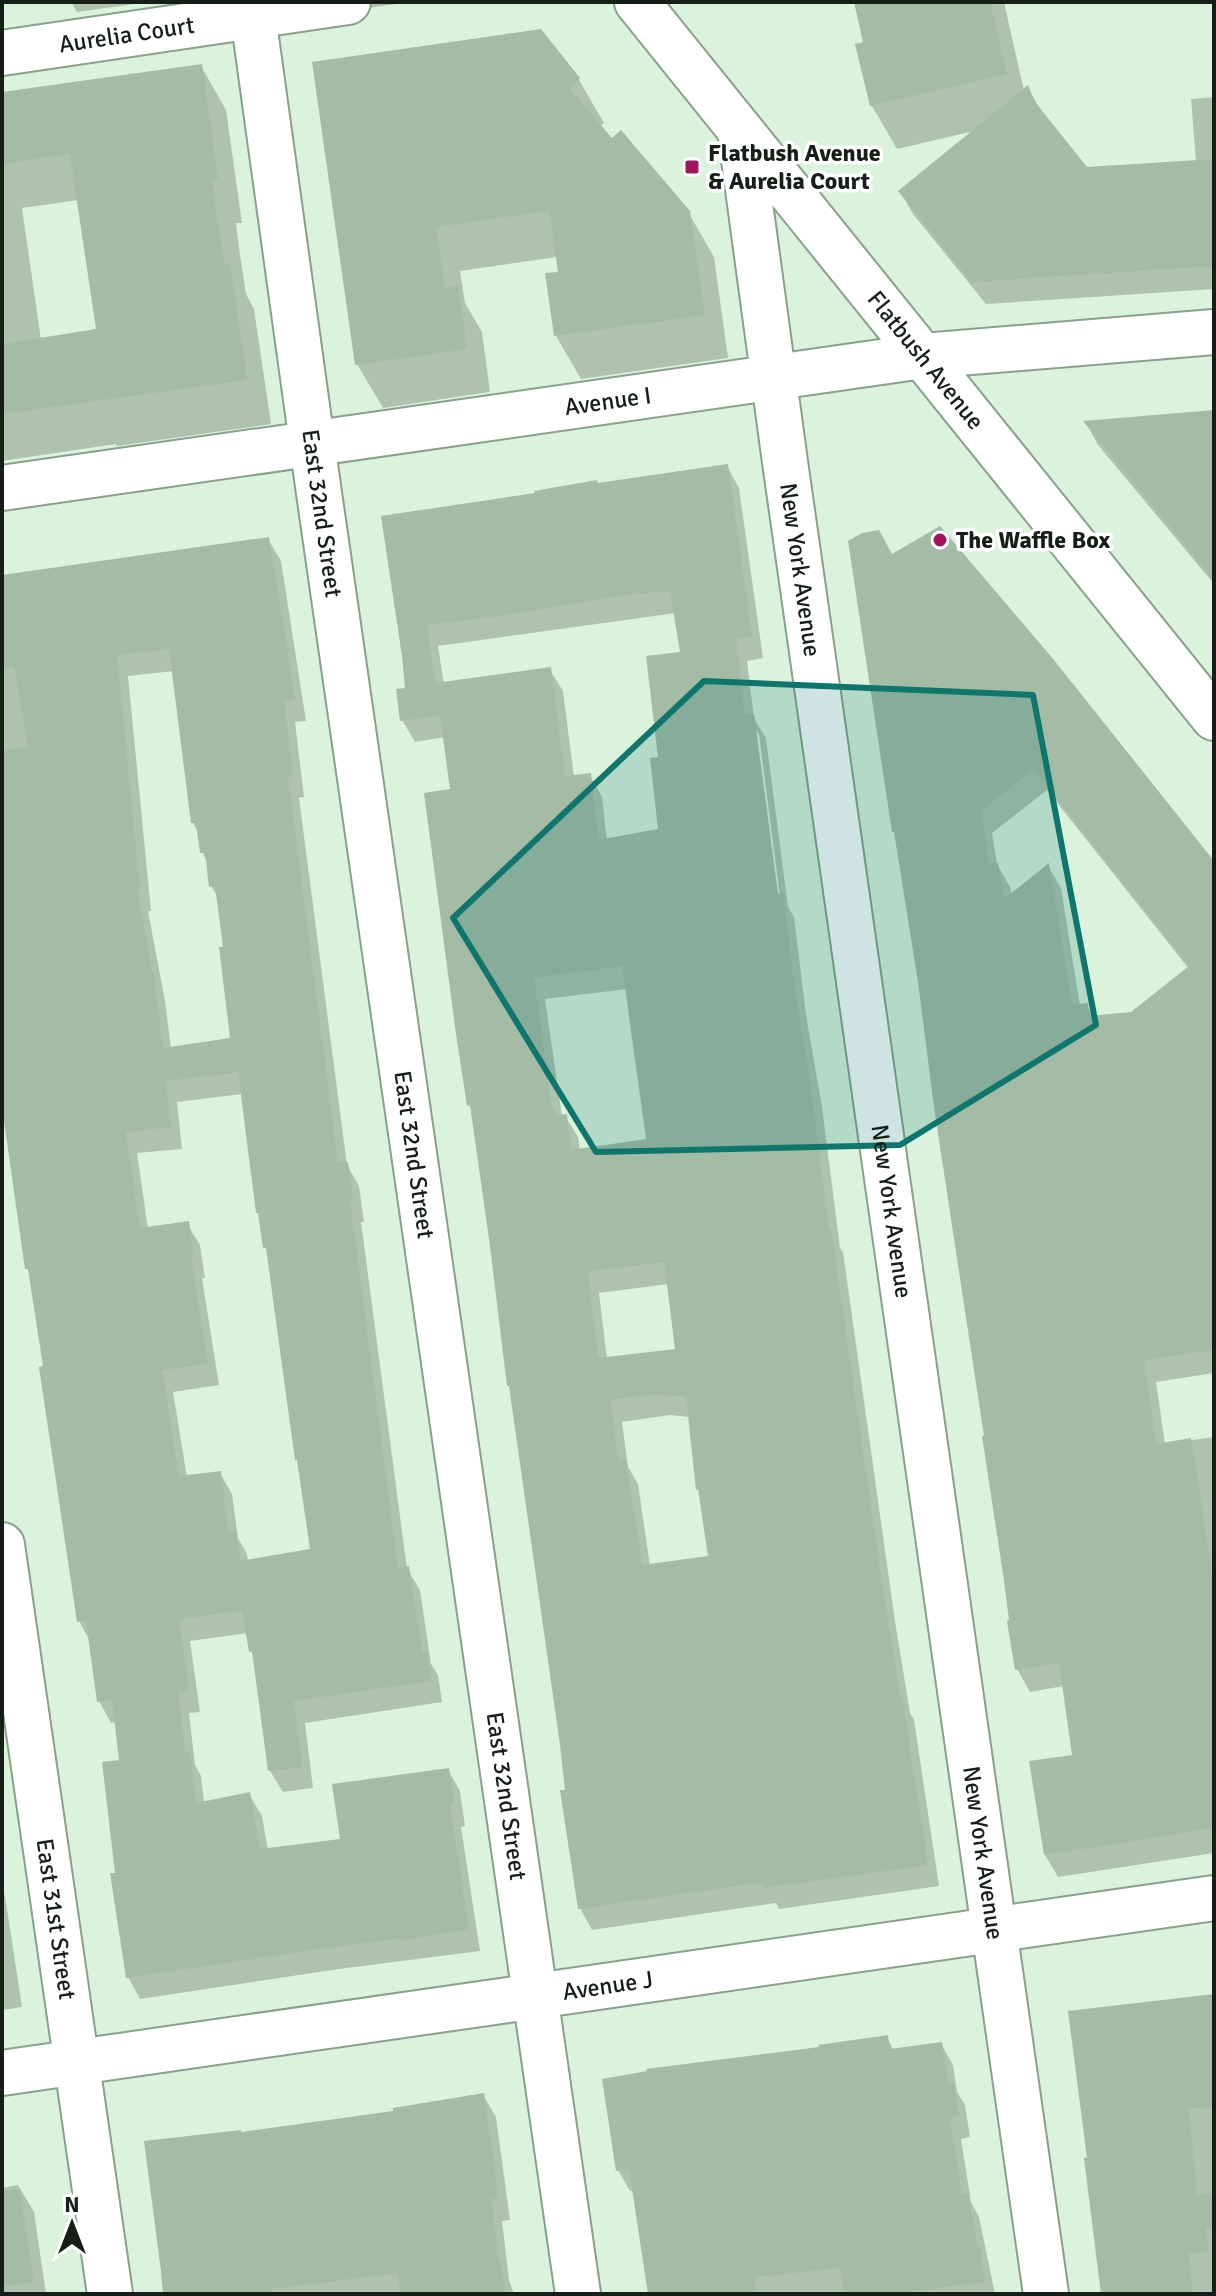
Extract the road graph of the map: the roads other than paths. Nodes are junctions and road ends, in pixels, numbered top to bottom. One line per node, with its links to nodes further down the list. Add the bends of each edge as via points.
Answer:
1 (348, 2): 3 (street, Aurelia Court)
2 (637, 2): 5 (street, Flatbush Avenue)
3 (253, 16): 4 (street, Aurelia Court); 9 (street, East 32nd Street)
4 (2, 53)
5 (740, 130): 7 (street, Flatbush Avenue); 8 (street, New York Avenue)
6 (1214, 332): 7 (street, Avenue I)
7 (923, 356): 8 (street, Avenue I); 11 (street, Flatbush Avenue)
8 (773, 377): 9 (street, Avenue I); 14 (street, New York Avenue)
9 (312, 444): 10 (street, Avenue I); 15 (street, East 32nd Street)
10 (2, 488)
11 (1214, 718)
12 (2, 1545): 16 (street, East 31st Street)
13 (1214, 1898): 14 (street, Avenue J)
14 (994, 1929): 15 (street, Avenue J); 20 (street, New York Avenue)
15 (534, 1996): 16 (street, Avenue J); 19 (street, East 32nd Street)
16 (76, 2062): 17 (street, Avenue J); 18 (street, East 31st Street)
17 (2, 2073)
18 (110, 2294)
19 (578, 2294)
20 (1046, 2294)

